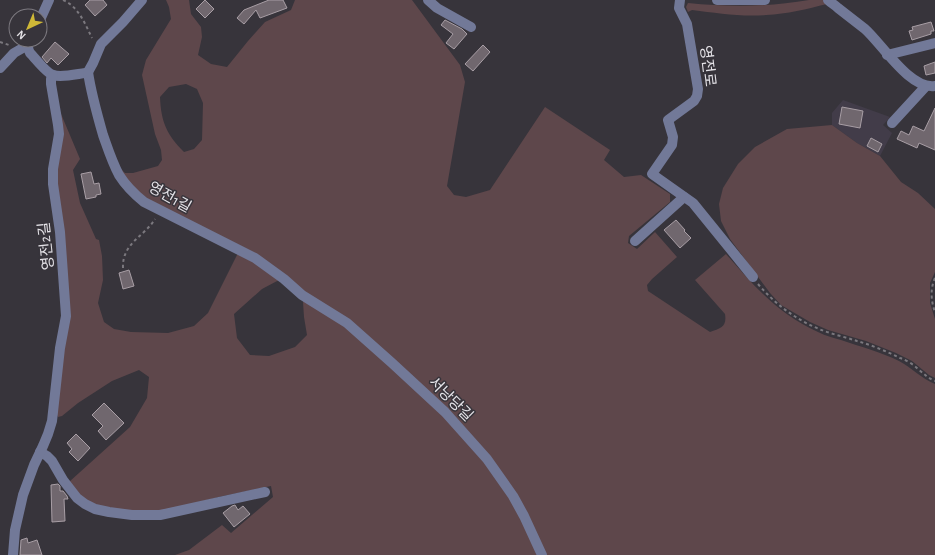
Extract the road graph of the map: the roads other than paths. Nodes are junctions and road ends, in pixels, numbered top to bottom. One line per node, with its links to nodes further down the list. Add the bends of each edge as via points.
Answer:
1 (142, 0): 13 (street, via 101,44)
2 (428, 0): 7 (street)
3 (680, 0): 17 (street, 영전로, via 679,8 687,24 697,96 668,120 673,137 672,145 652,174)
4 (717, 0): 5 (street)
5 (765, 0)
6 (828, 0): 11 (street, via 866,30)
7 (471, 27)
8 (935, 43): 11 (street)
9 (22, 48): 12 (street)
10 (28, 48): 14 (street, via 30,53)
11 (887, 55): 15 (street, via 918,83)
12 (0, 68)
13 (88, 72): 14 (street); 20 (street, 영전1길, via 94,105 112,160 127,186 144,202 255,258 284,278)
14 (53, 75): 21 (street, 영전2길, via 51,84 59,134 53,184 60,232 66,316 52,420)
15 (930, 86): 16 (street)
16 (892, 123)
17 (684, 197): 18 (street); 19 (street, 영전로, via 699,210)
18 (635, 241)
19 (753, 277)
20 (302, 295): 24 (street, 서낭당길, via 347,323 444,412 487,459 513,496)
21 (40, 452): 22 (street, via 52,461 77,498 95,509 109,512 132,515 160,514); 23 (street, 영전2길, via 22,495)
22 (265, 492)
23 (13, 555)
24 (542, 555)

